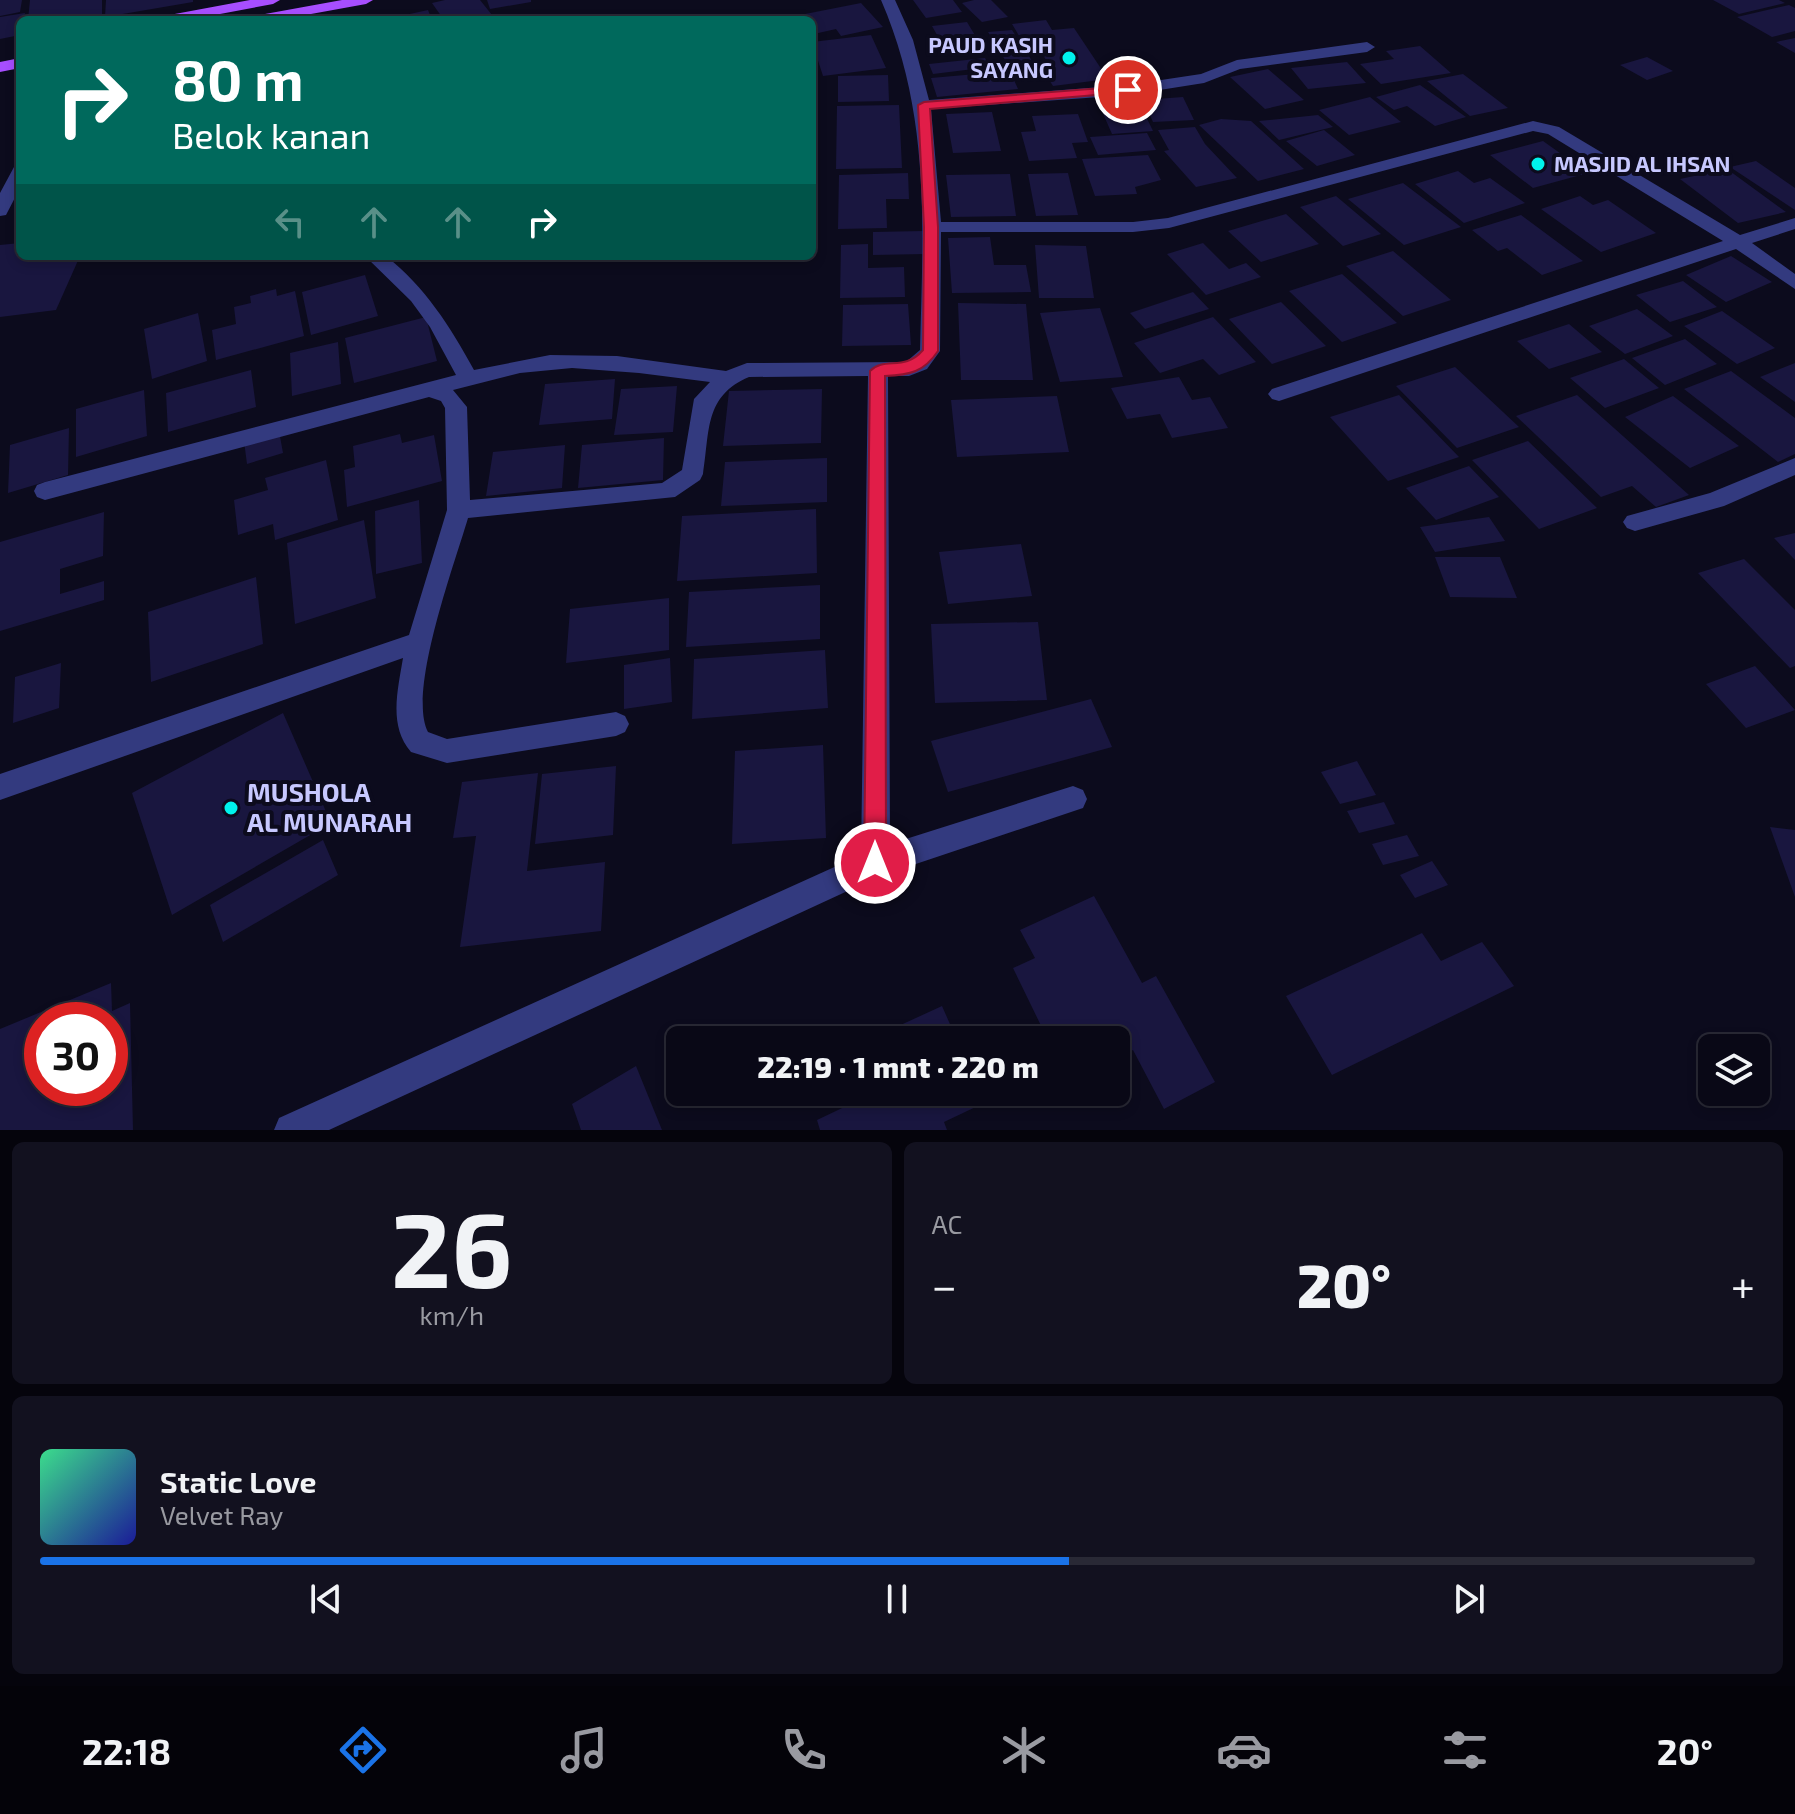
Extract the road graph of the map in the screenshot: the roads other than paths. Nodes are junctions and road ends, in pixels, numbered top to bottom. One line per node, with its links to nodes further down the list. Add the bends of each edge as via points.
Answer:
1 (273, 0): 4 (main road)
2 (366, 0): 6 (main road)
3 (888, 0): 8 (street, via 902,26)
4 (211, 6): 5 (main road)
5 (177, 16)
6 (276, 16)
7 (1367, 47): 8 (street, via 1237,65 1204,78 1128,90)
8 (924, 105): 12 (street)
9 (16, 179): 10 (street)
10 (0, 211)
11 (1795, 223): 13 (street)
12 (931, 227): 13 (street, via 1169,223 1533,126 1553,130); 16 (street, via 930,351 909,369)
13 (1737, 241): 15 (street); 20 (street)
14 (379, 260): 17 (street, via 436,315)
15 (1795, 283)
16 (878, 371): 18 (street, via 747,370); 29 (street)
17 (468, 378): 18 (street, via 549,362 645,366); 19 (street)
18 (728, 378): 23 (street, via 705,399 692,474 667,491)
19 (430, 390): 22 (street); 23 (street, via 448,396 456,407)
20 (1279, 394)
21 (1795, 466): 24 (street, via 1716,500)
22 (45, 491)
23 (459, 510): 25 (street)
24 (1635, 522)
25 (419, 642): 26 (street, via 410,729 426,747 447,751); 27 (street)
26 (616, 724)
27 (0, 787)
28 (1073, 799): 29 (street)
29 (875, 863): 30 (street)
30 (291, 1130)

